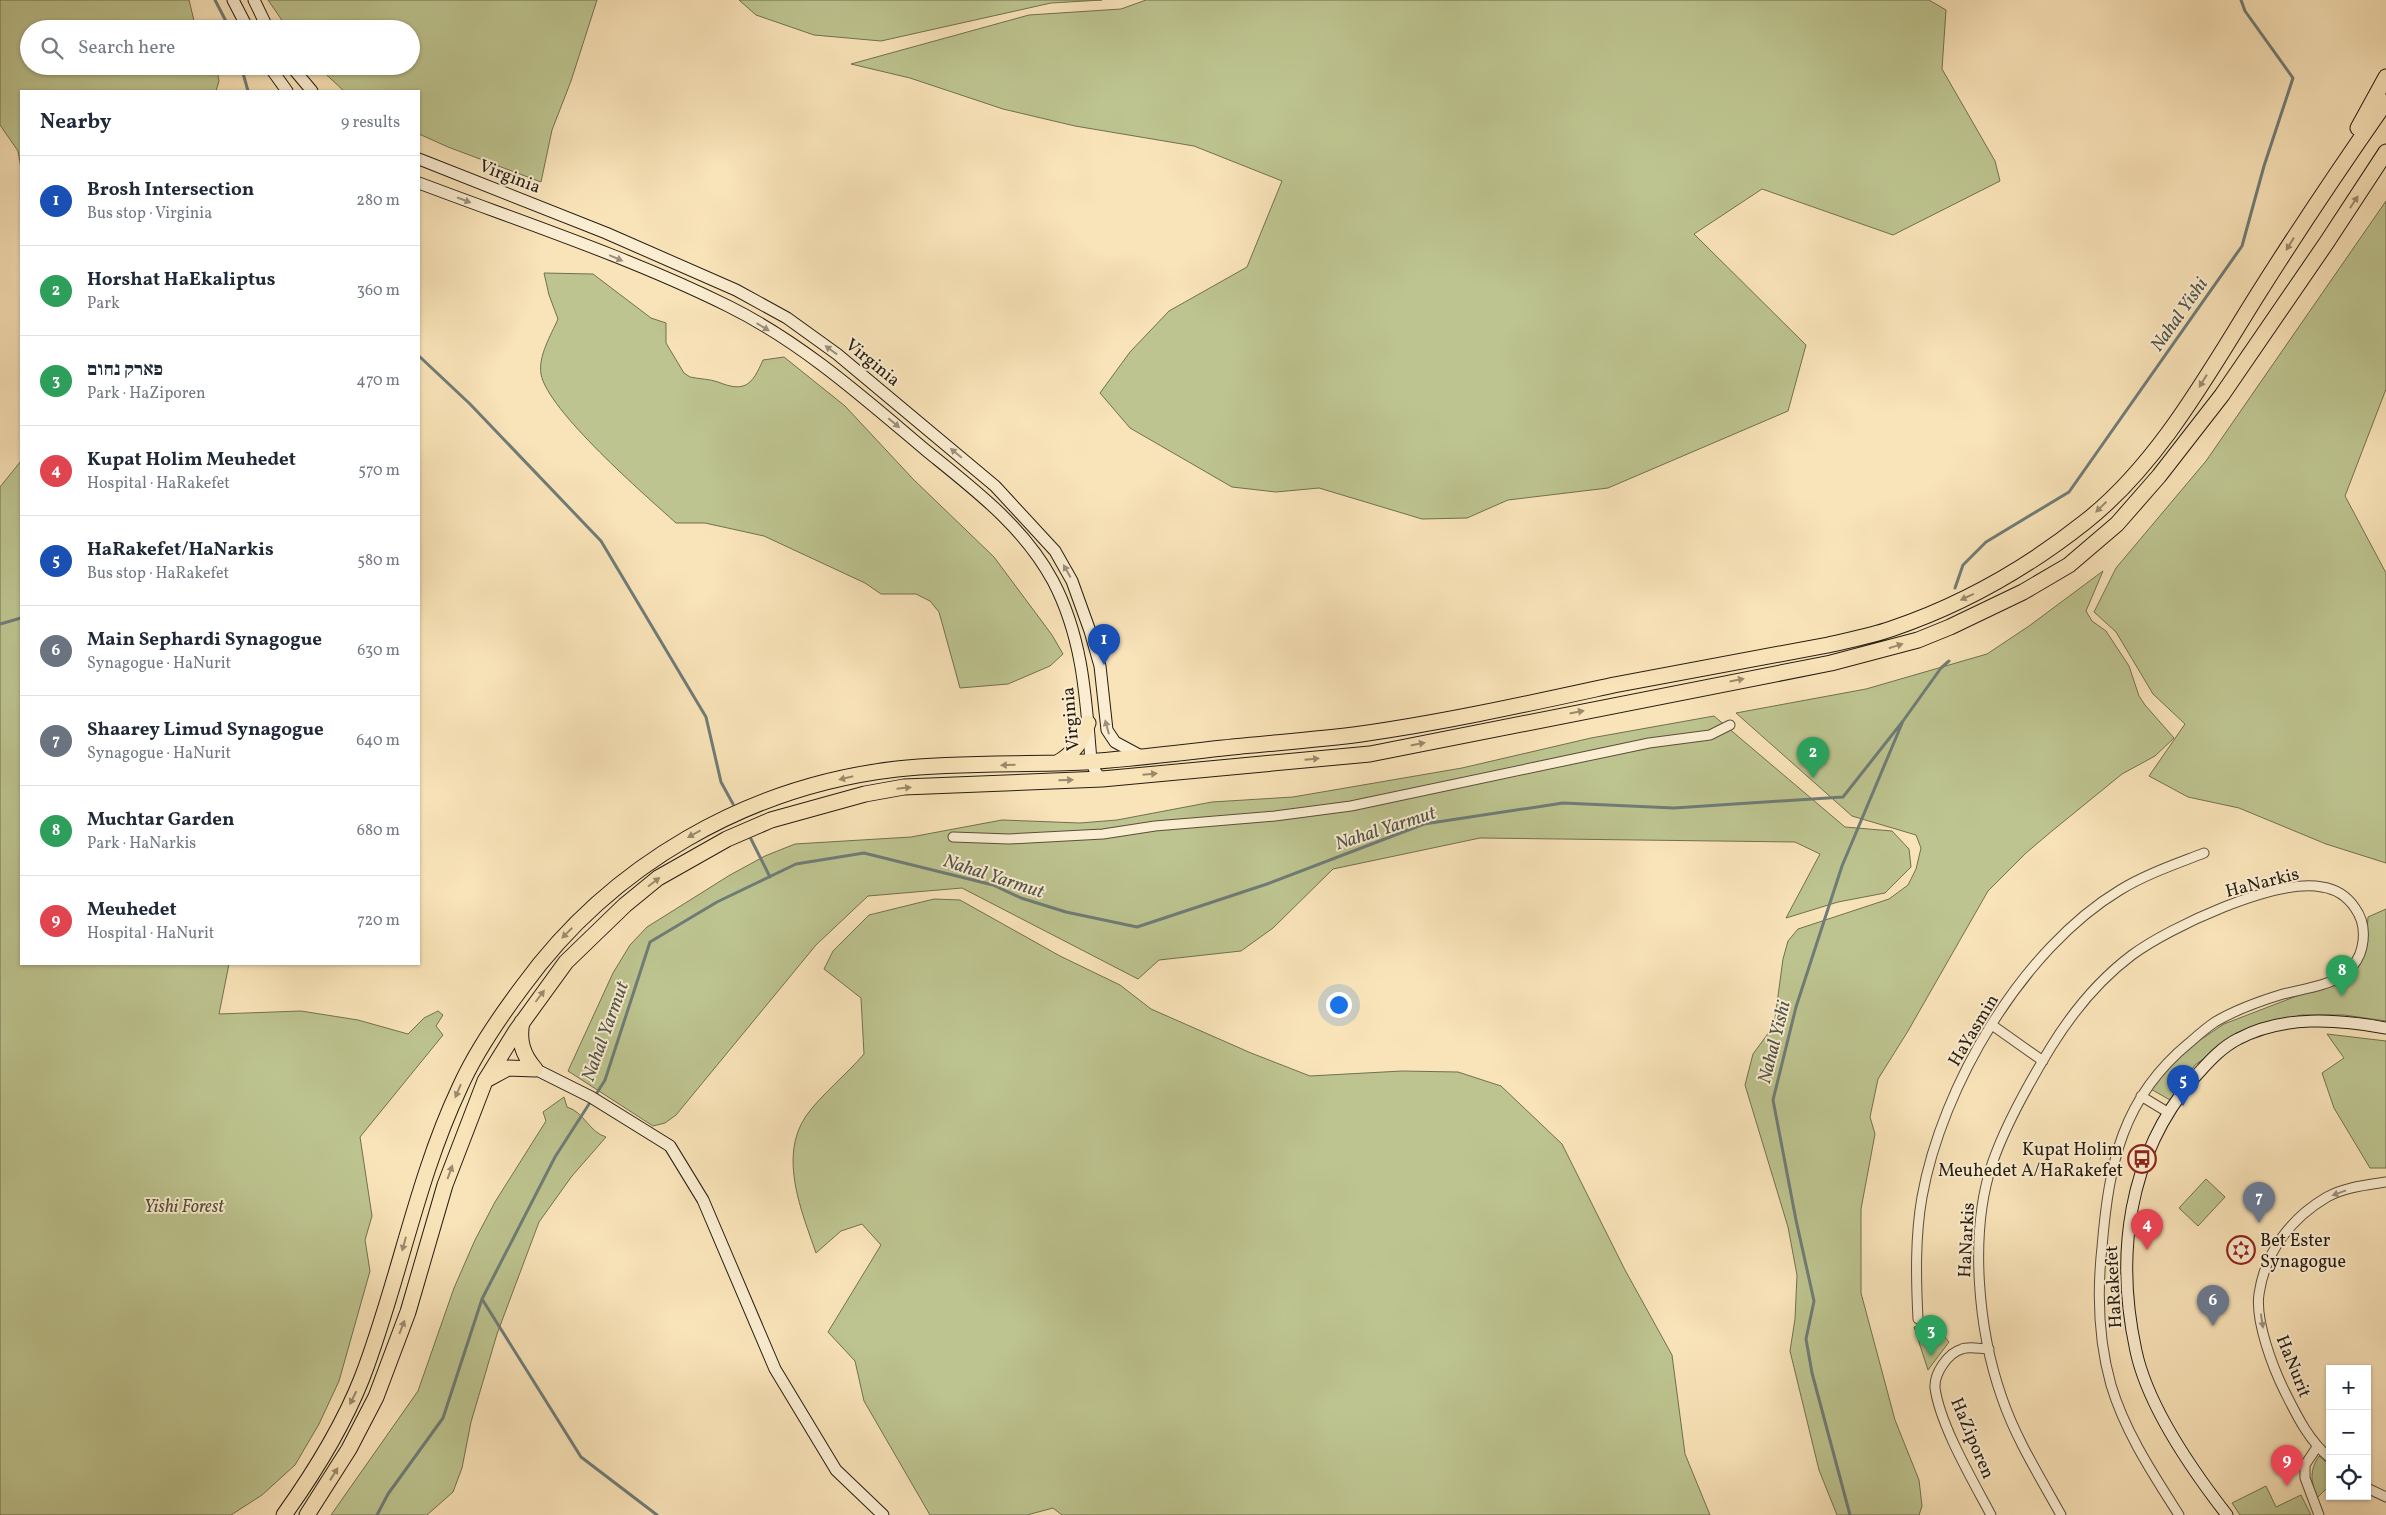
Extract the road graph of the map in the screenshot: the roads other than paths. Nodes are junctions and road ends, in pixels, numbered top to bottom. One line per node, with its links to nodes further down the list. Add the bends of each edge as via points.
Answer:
1 (233, 0): 3 (street)
2 (254, 0): 4 (street)
3 (243, 20)
4 (264, 20)
5 (275, 75): 8 (street)
6 (299, 75): 9 (street)
7 (2386, 77): 14 (highway)
8 (286, 90)
9 (311, 90)
10 (2386, 102): 14 (highway)
11 (2386, 152): 20 (highway, one-way to 11, via 1370,754 1875,653 1918,640 2023,592 2069,565 2117,524 2159,476 2222,395)
12 (420, 159): 17 (street, Virginia, one-way to 12, via 1124,749 1107,730 1101,675 1090,631 1072,581 1055,551 995,486 837,354 787,318 736,290 606,233)
13 (420, 183): 15 (street, Virginia, one-way to 15, via 605,253 730,307 829,369 983,497 1016,528 1036,555 1053,581 1073,630 1081,660)
14 (2301, 226): 17 (highway, one-way to 17, via 2193,397 2126,482 2086,521 2016,572 1986,589 1890,630 1828,645 1362,734)
15 (1088, 722): 18 (street, Virginia); 19 (highway, via 1077,746)
16 (1730, 725): 21 (street, via 1710,735 1649,743 1351,806 1103,834 1009,839)
17 (1143, 756): 18 (highway)
18 (1091, 762): 19 (highway); 20 (street, Virginia)
19 (1057, 763): 38 (highway, one-way to 38, via 899,769 819,784 764,801 717,821 646,863 581,919 552,948 524,984 459,1087 409,1224 387,1309 360,1383 331,1442)
20 (1102, 779): 23 (highway, one-way to 20, via 566,962 658,878 695,856 771,820 865,794 904,787)
21 (953, 837)
22 (2204, 853): 24 (street, HaYasmin, via 2121,889 2088,912 2053,942)
23 (522, 1021): 27 (highway, via 521,1045); 28 (highway)
24 (1992, 1025): 26 (street); 32 (street, HaYasmin, via 1956,1091 1930,1161 1918,1236)
25 (2386, 1028): 30 (street, HaRakefet, via 2346,1021 2302,1021 2250,1033 2222,1050 2202,1069)
26 (2043, 1061): 29 (street, HaNarkis, via 2070,1019 2110,974 2134,953 2175,928 2243,901 2282,890 2320,886 2347,897 2361,917 2364,941 2361,954 2346,973 2332,981 2253,1005 2216,1022 2162,1067); 33 (street, HaNarkis, via 2003,1138 1985,1195 1979,1267 1980,1300)
27 (535, 1069): 28 (highway, via 508,1068); 40 (street, via 591,1097 670,1146 703,1200 755,1326 789,1393 836,1470)
28 (485, 1081): 39 (highway, one-way to 28, via 349,1449 376,1397 408,1312 445,1185)
29 (2141, 1096): 30 (street); 43 (street, HaNarkis, via 2126,1125 2108,1190 2098,1308 2112,1390 2138,1447)
30 (2169, 1113): 44 (street, HaRakefet, via 2144,1164 2130,1215 2126,1256 2129,1308 2136,1352 2150,1393 2183,1455)
31 (2386, 1182): 34 (street, HaNurit, one-way to 34, via 2334,1194 2301,1216 2270,1255 2259,1294 2265,1343 2279,1381)
32 (1918, 1319)
33 (1989, 1349): 41 (street, HaZiporen, via 1963,1348 1954,1353 1944,1362 1935,1386 1962,1460); 42 (street, HaNarkis, via 2001,1397 2018,1438)
34 (2317, 1447): 35 (street, HaNurit); 45 (street, via 2306,1465 2305,1478)
35 (2326, 1455)
36 (2371, 1490): 37 (street)
37 (2386, 1497)
38 (284, 1515)
39 (307, 1515)
40 (884, 1515)
41 (1991, 1515)
42 (2061, 1515)
43 (2179, 1515)
44 (2227, 1515)
45 (2319, 1515)

